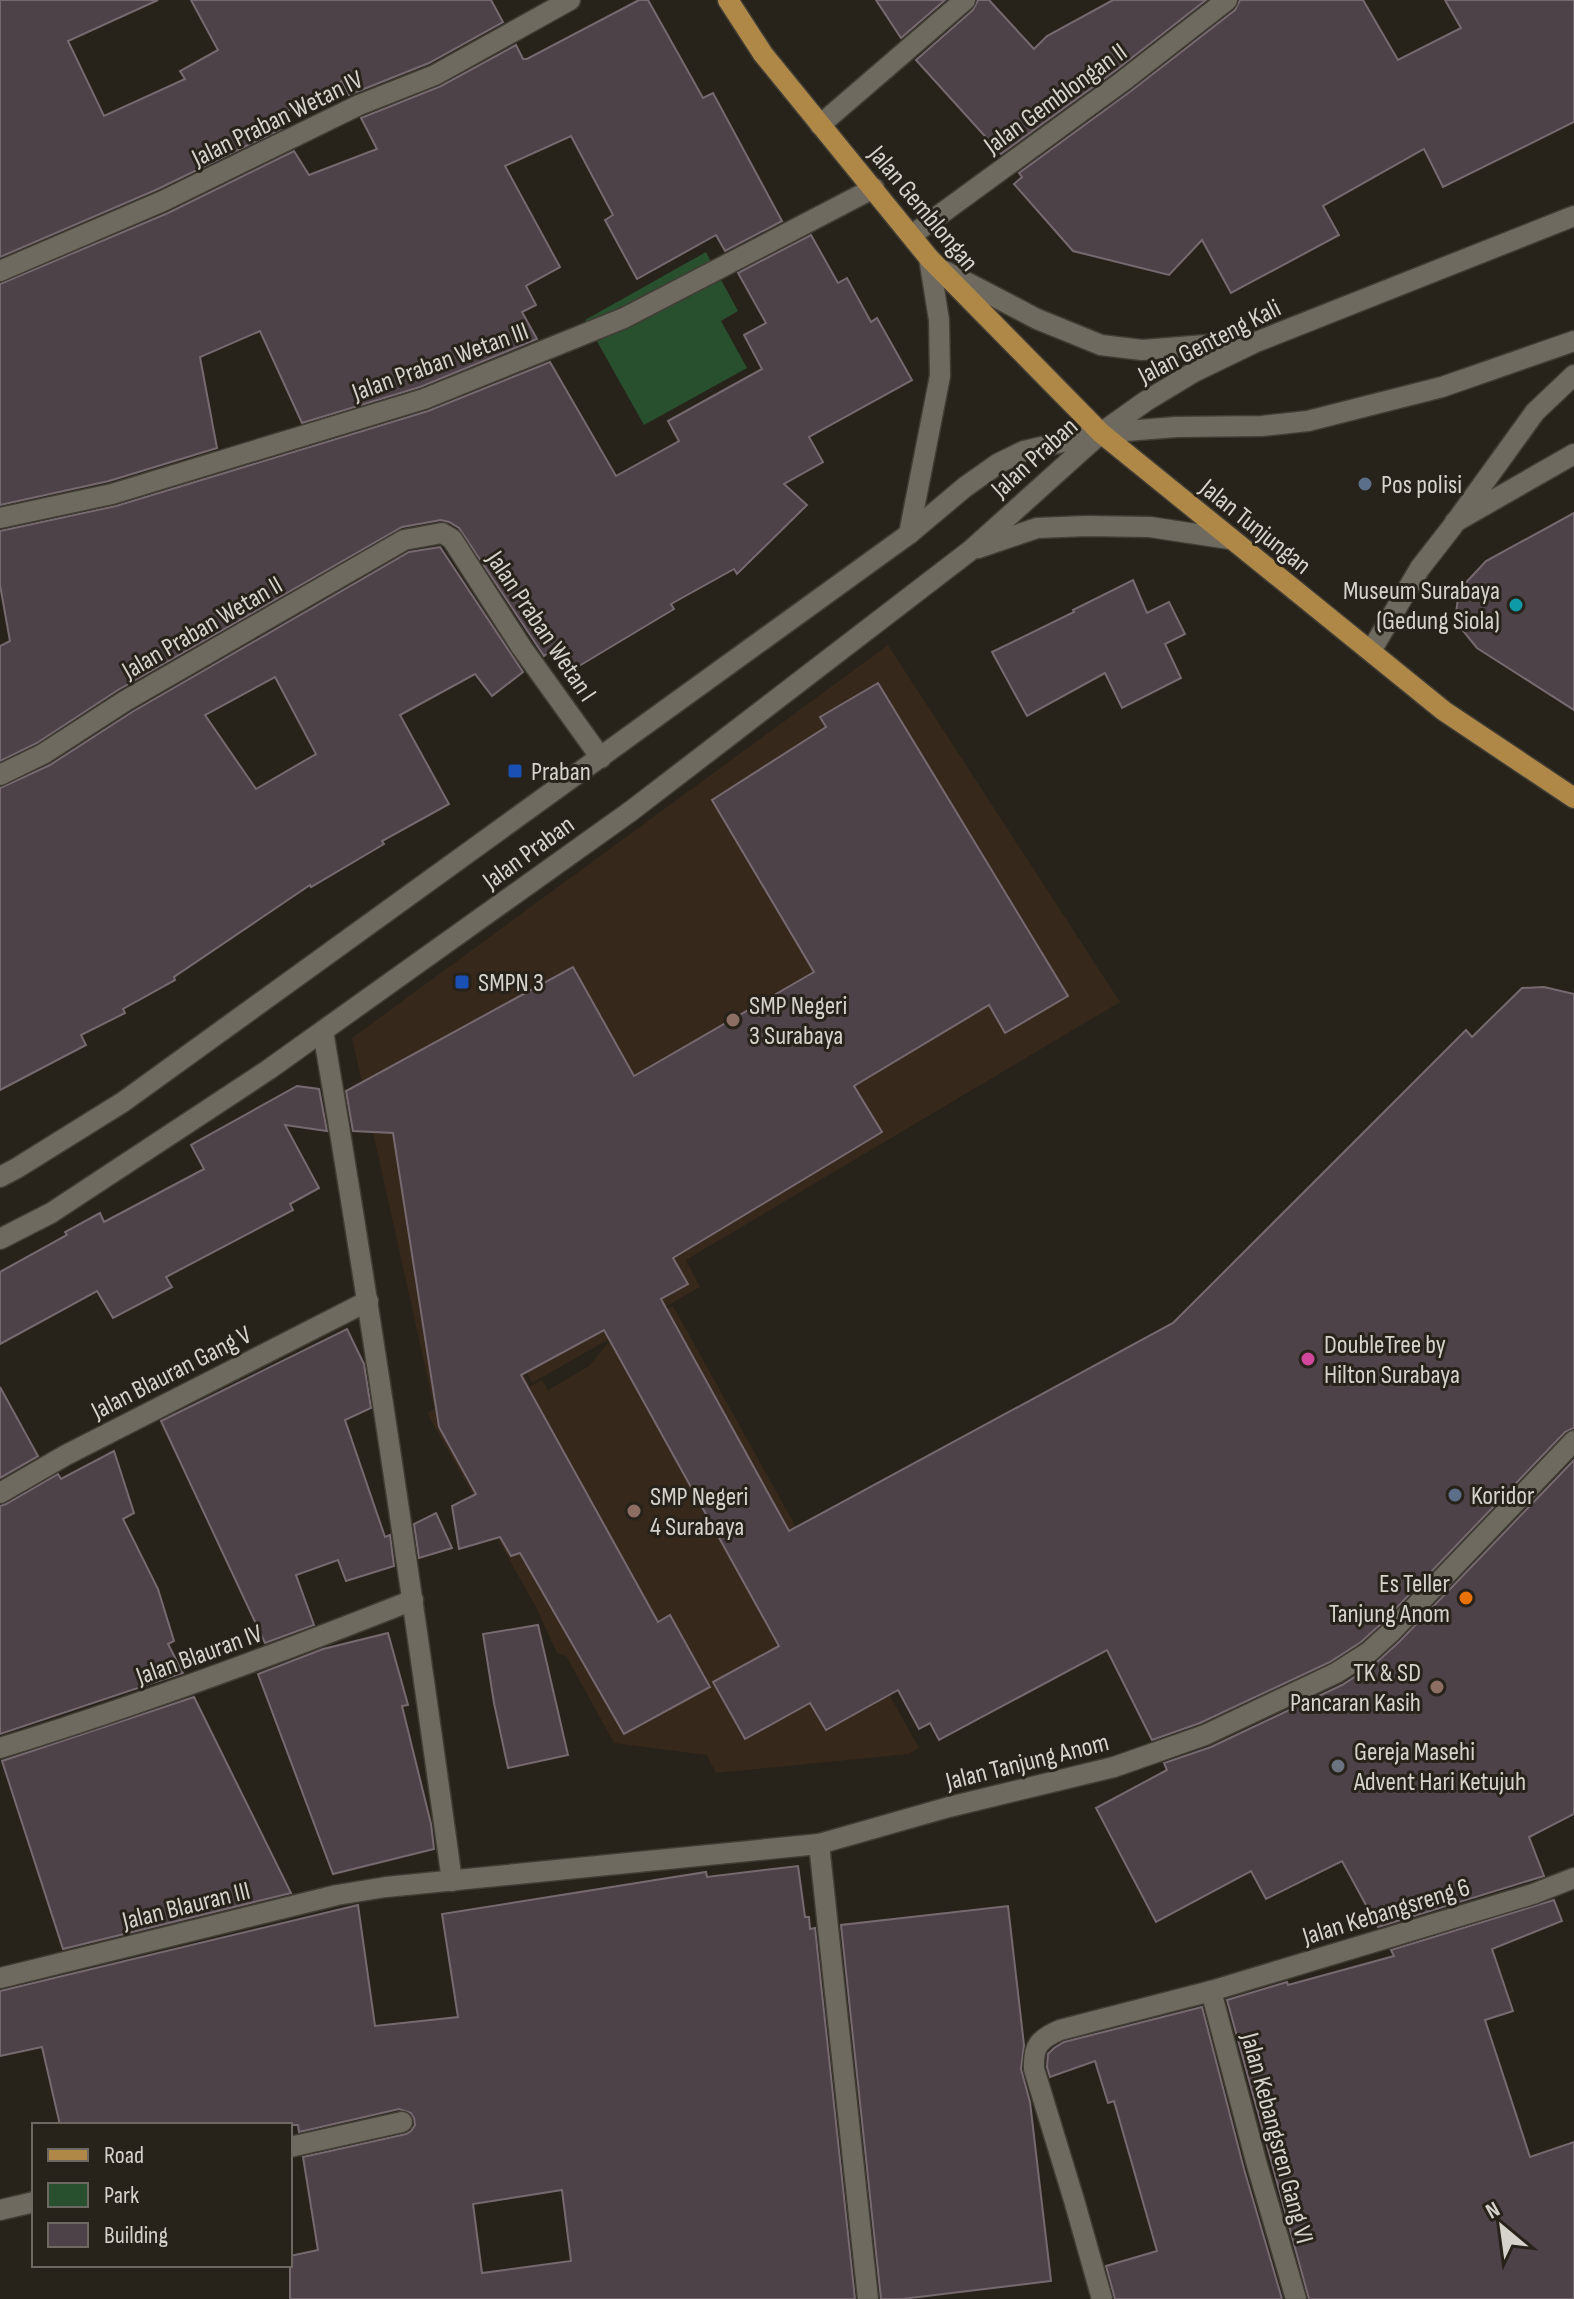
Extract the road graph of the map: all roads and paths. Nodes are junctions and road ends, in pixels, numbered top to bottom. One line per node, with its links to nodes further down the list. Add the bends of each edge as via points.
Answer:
1 (570, 0): 10 (street, Jalan Praban Wetan IV, via 435,75)
2 (728, 0): 5 (main road, Jalan Gemblongan)
3 (965, 0): 5 (street)
4 (1227, 0): 8 (street, Jalan Gemblongan II)
5 (820, 125): 6 (main road, Jalan Gemblongan)
6 (874, 188): 8 (main road, Jalan Gemblongan); 16 (street, Jalan Praban Wetan III, via 624,318 424,399 112,494)
7 (1574, 216): 12 (street, Jalan Genteng Kali)
8 (912, 235): 9 (main road, Jalan Gemblongan)
9 (933, 263): 12 (street, via 1037,319 1101,345 1142,350); 14 (main road, Jalan Gemblongan); 19 (street, via 940,376)
10 (0, 271)
11 (1574, 341): 14 (street, Jalan Genteng Kali, via 1442,387 1308,421)
12 (1256, 342): 14 (street, Jalan Genteng Kali, via 1194,372)
13 (1574, 375): 17 (street, via 1535,412)
14 (1101, 433): 19 (street, Jalan Praban, via 1024,451 999,463); 20 (main road, Jalan Tunjungan); 21 (street, Jalan Praban)
15 (1574, 454): 17 (street)
16 (0, 518)
17 (1455, 522): 22 (street, via 1420,568)
18 (434, 534): 23 (street, Jalan Praban Wetan I, via 452,539); 24 (street, Jalan Praban Wetan II, via 404,540)
19 (909, 534): 23 (street, Jalan Praban)
20 (1229, 539): 21 (street, via 1150,527 1037,528); 22 (main road, Jalan Tunjungan)
21 (971, 550): 26 (street, Jalan Praban, via 631,811)
22 (1371, 651): 25 (main road, Jalan Tunjungan, via 1444,711)
23 (601, 758): 27 (street, Jalan Praban, via 123,1102)
24 (0, 775)
25 (1574, 798)
26 (323, 1031): 28 (street, Jalan Praban, via 51,1213); 29 (street)
27 (0, 1177)
28 (0, 1239)
29 (368, 1301): 31 (street, Jalan Blauran Gang V); 32 (street)
30 (1574, 1441): 34 (street, Jalan Tanjung Anom, via 1391,1632 1336,1673 1205,1735 1114,1767)
31 (0, 1493)
32 (413, 1600): 33 (street, Jalan Blauran IV, via 97,1719); 36 (street)
33 (0, 1748)
34 (819, 1844): 36 (street, Jalan Tanjung Anom); 44 (street)
35 (1574, 1878): 39 (street, Jalan Kebangsreng 6)
36 (452, 1881): 37 (street, Jalan Tanjung Anom)
37 (386, 1887): 38 (street, Jalan Blauran III)
38 (0, 1978)
39 (1211, 1991): 45 (street, Jalan Kebangsreng 6, via 1060,2030 1036,2047 1034,2069); 46 (street, Jalan Kebangsren Gang VI)
40 (402, 2122): 41 (street)
41 (292, 2147)
42 (32, 2202): 43 (street)
43 (0, 2210)
44 (868, 2299)
45 (1102, 2299)
46 (1296, 2299)

